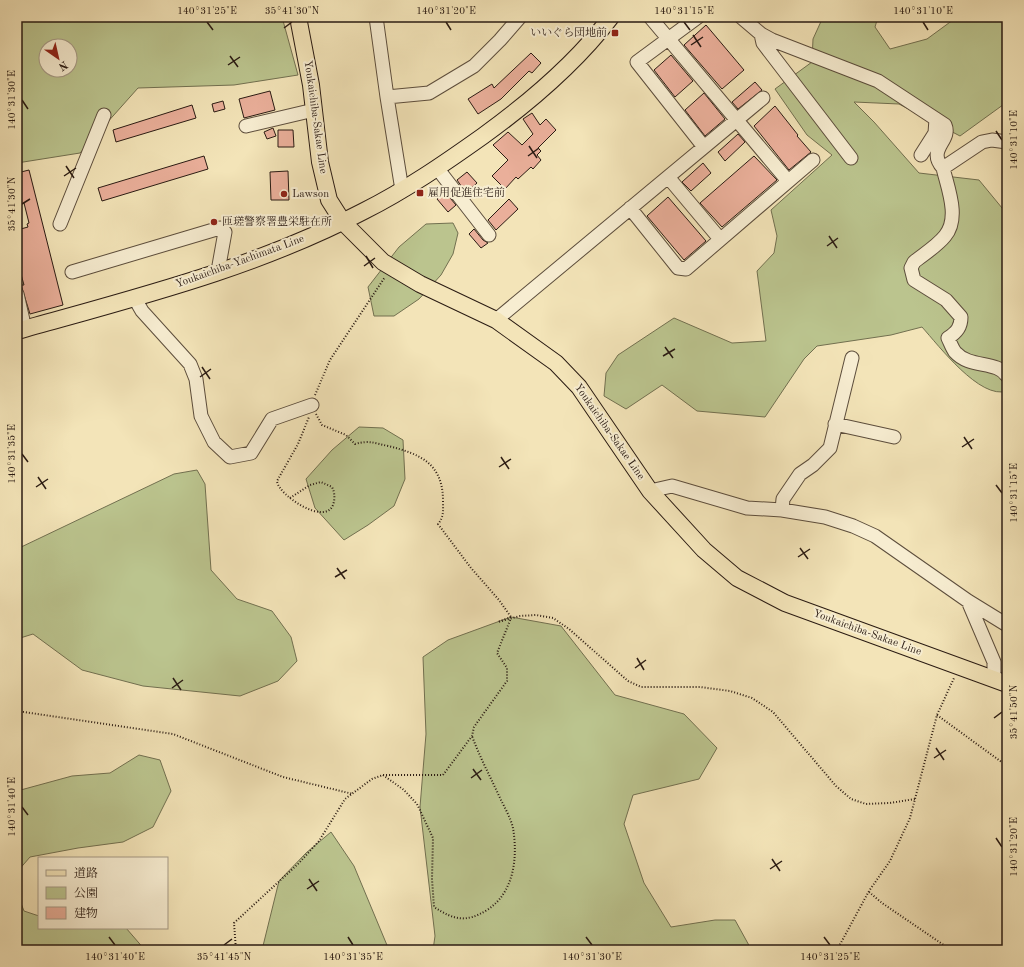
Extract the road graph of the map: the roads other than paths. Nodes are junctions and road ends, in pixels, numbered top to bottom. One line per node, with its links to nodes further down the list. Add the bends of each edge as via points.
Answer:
1 (298, 17): 12 (main road, Youkaichiba-Sakae Line)
2 (377, 17): 10 (street)
3 (520, 17): 10 (street, via 474,66 429,93)
4 (611, 17): 22 (main road, Youkaichiba-Yachimata Line, via 573,61 546,86 512,115)
5 (650, 17): 9 (street)
6 (698, 17): 9 (street)
7 (741, 17): 8 (street)
8 (761, 34): 14 (street, via 878,81); 20 (street, via 763,42)
9 (668, 39): 15 (street); 18 (street, via 637,62)
10 (387, 97): 26 (street)
11 (763, 98): 15 (street)
12 (314, 110): 16 (street); 28 (main road, Youkaichiba-Sakae Line, via 320,162 327,193)
13 (104, 115): 29 (street)
14 (936, 119): 19 (street, via 934,133); 23 (street, via 946,128 936,157)
15 (737, 120): 18 (street); 25 (street)
16 (246, 126)
17 (1007, 142): 23 (street, via 982,142)
18 (704, 147): 24 (street)
19 (921, 155)
20 (851, 158)
21 (813, 160): 25 (street)
22 (437, 168): 26 (main road, Youkaichiba-Yachimata Line); 30 (street)
23 (943, 168): 39 (street, via 952,206 950,228 944,237 914,262 912,274 914,280 946,300 961,317 961,326 948,338 955,351 966,360 979,365 997,367)
24 (668, 177): 27 (street); 31 (street)
25 (788, 181): 31 (street)
26 (402, 190): 28 (main road, Youkaichiba-Yachimata Line)
27 (630, 208): 31 (street, via 678,268 686,268); 36 (street)
28 (343, 222): 32 (main road, Youkaichiba-Yachimata Line, via 298,242); 36 (main road, Youkaichiba-Sakae Line, via 391,268)
29 (60, 224)
30 (489, 235)
31 (720, 239)
32 (218, 271): 33 (street, via 224,232 220,228); 35 (main road, Youkaichiba-Yachimata Line)
33 (72, 272)
34 (17, 294): 37 (street)
35 (134, 297): 37 (main road, Youkaichiba-Yachimata Line); 40 (street, via 142,311 190,364 196,379 201,416 214,442 230,458 251,453 272,419)
36 (496, 320): 43 (main road, Youkaichiba-Sakae Line, via 556,363 579,386)
37 (21, 330)
38 (852, 358): 41 (street)
39 (1007, 376)
40 (312, 406)
41 (835, 424): 42 (street); 44 (street, via 830,448 814,465 800,474 783,499)
42 (894, 437)
43 (650, 491): 44 (street, via 672,486 747,508); 47 (main road, Youkaichiba-Sakae Line, via 704,550 737,578 785,603)
44 (782, 510): 45 (street, via 825,517 875,536)
45 (968, 601): 46 (street); 47 (street)
46 (1007, 626)
47 (1000, 682)

